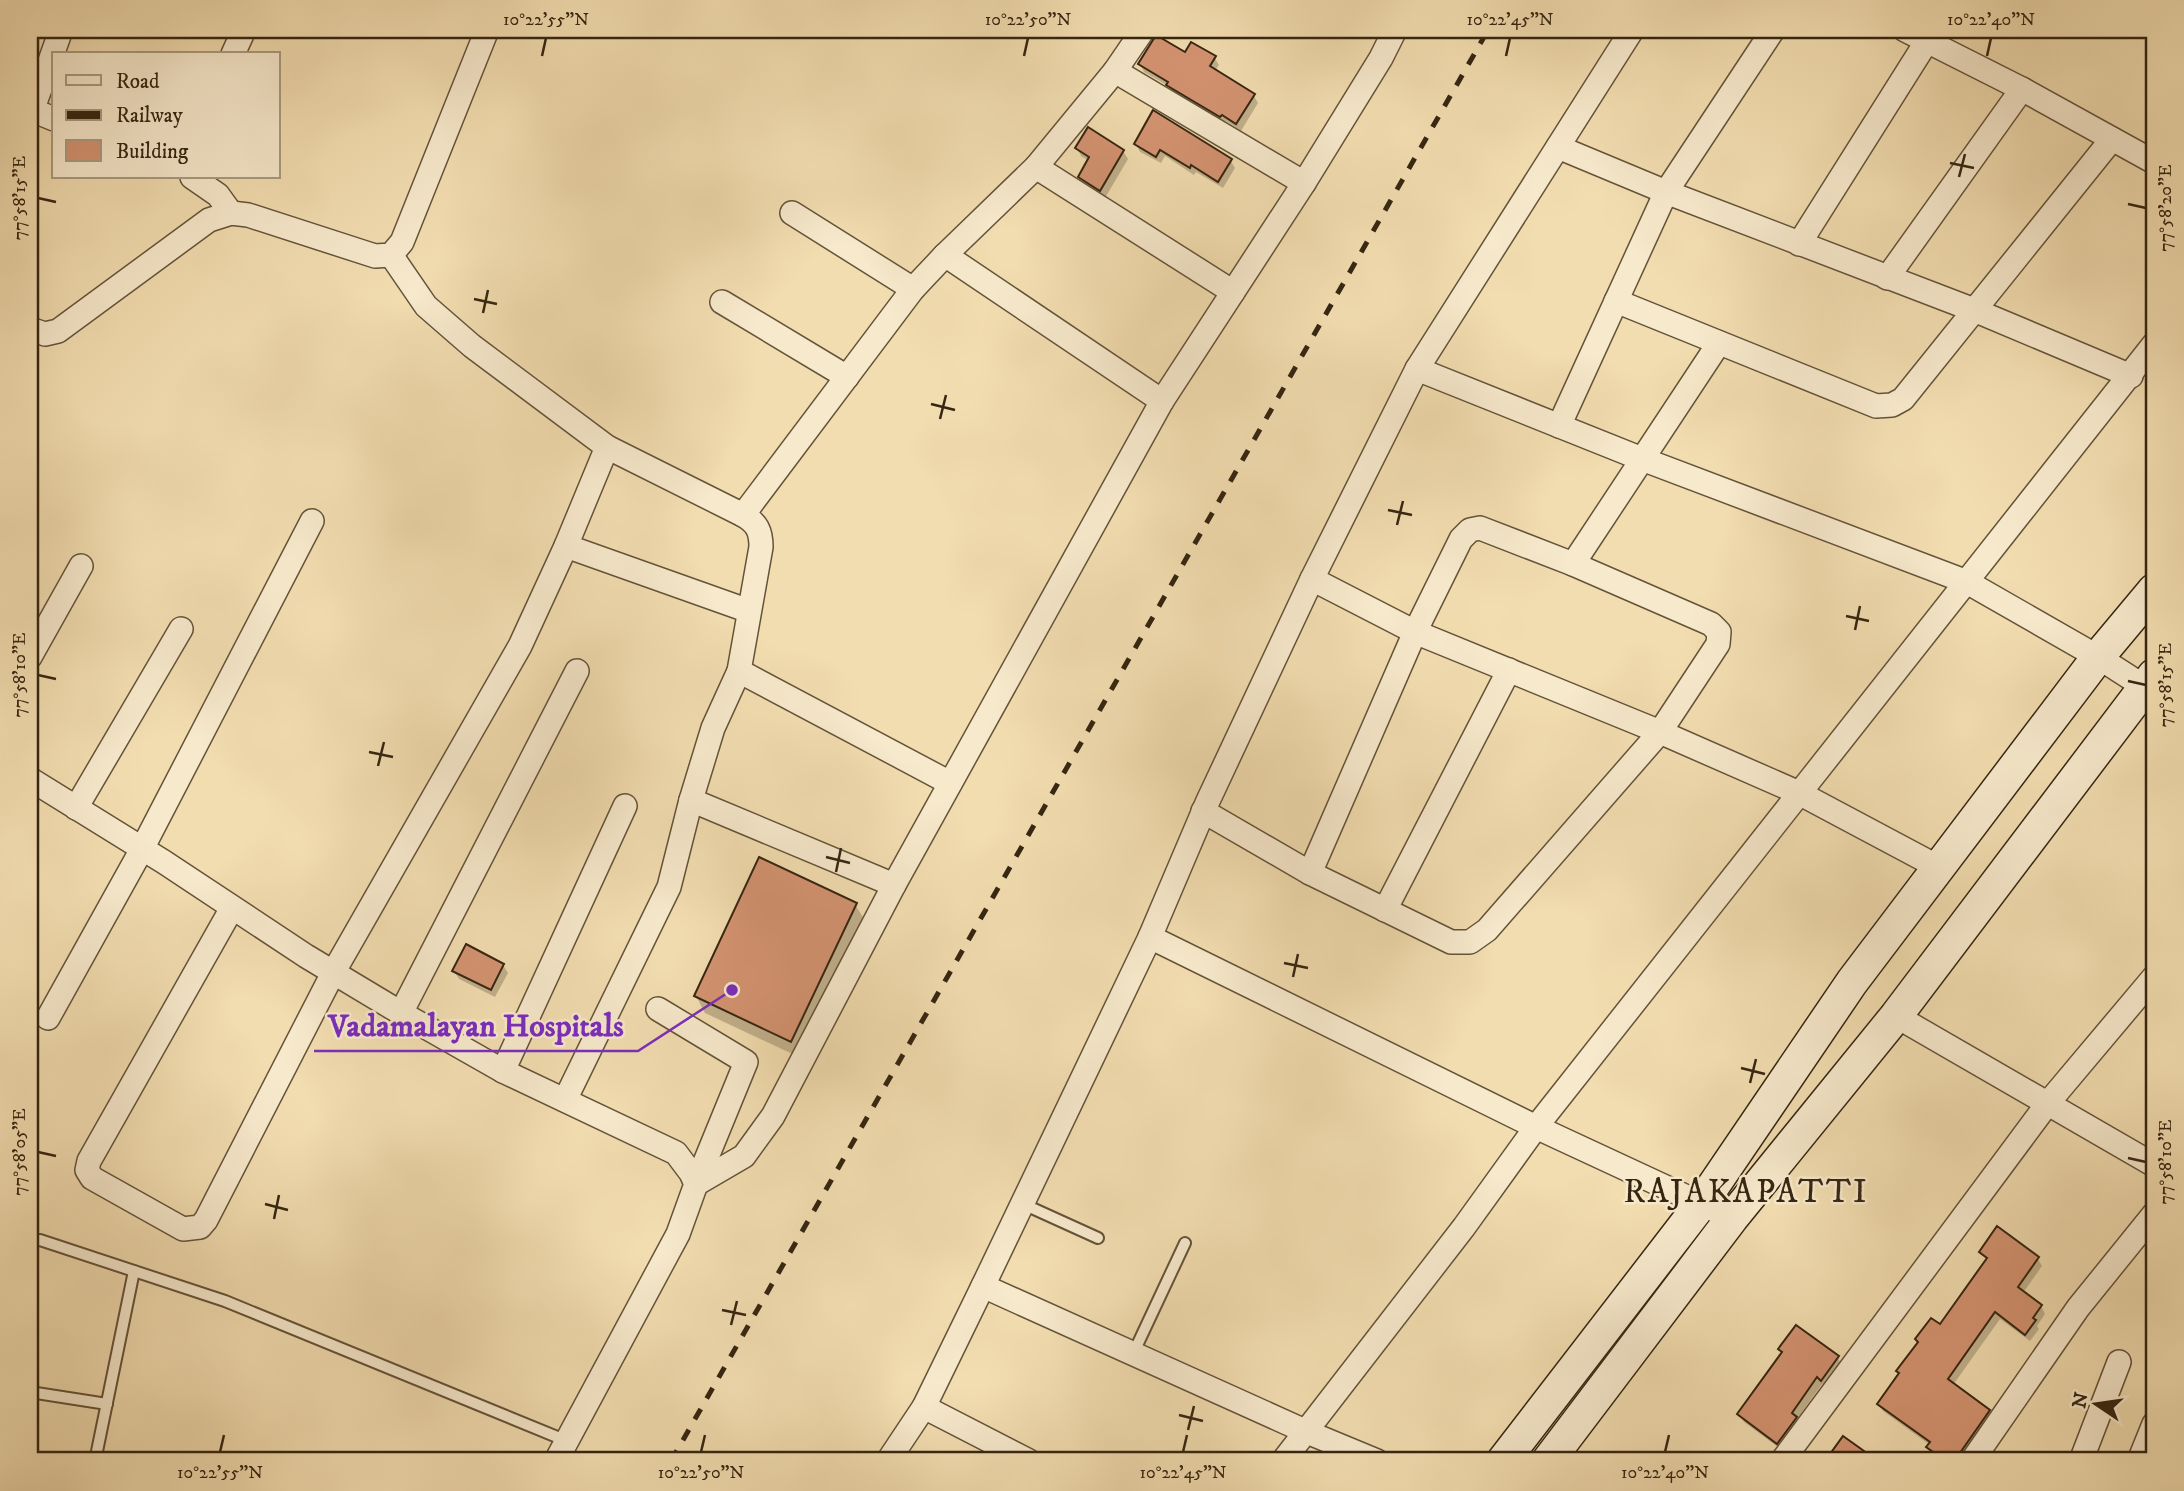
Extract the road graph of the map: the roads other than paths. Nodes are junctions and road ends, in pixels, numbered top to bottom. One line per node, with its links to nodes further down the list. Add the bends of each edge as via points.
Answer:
1 (61, 30): 10 (street)
2 (244, 30): 11 (street)
3 (487, 30): 27 (street, via 402,242)
4 (1143, 30): 13 (street)
5 (1395, 30): 22 (street)
6 (1632, 30): 18 (street)
7 (1773, 30): 23 (street)
8 (1905, 30): 9 (street)
9 (1927, 41): 14 (street); 26 (street)
10 (53, 52)
11 (234, 52)
12 (52, 55): 15 (street)
13 (1115, 71): 20 (street); 22 (street)
14 (2021, 89): 17 (street); 29 (street)
15 (31, 113): 16 (street)
16 (52, 118)
17 (2112, 139): 19 (street); 34 (street)
18 (1558, 147): 23 (street); 38 (street)
19 (2154, 162)
20 (1036, 167): 28 (street); 31 (street)
21 (193, 178): 24 (street, via 218,195)
22 (1304, 183): 31 (street)
23 (1666, 192): 26 (street); 32 (street)
24 (231, 213): 27 (street, via 375,256); 35 (street, via 209,220 58,331 45,334)
25 (792, 213): 30 (street)
26 (1800, 244): 29 (street)
27 (391, 255): 43 (street, via 426,306)
28 (945, 255): 30 (street); 41 (street)
29 (1887, 278): 34 (street)
30 (913, 289): 40 (street)
31 (1233, 292): 41 (street)
32 (1616, 301): 36 (street); 42 (street)
33 (722, 302): 40 (street)
34 (1973, 310): 36 (street, via 1903,398 1892,405 1876,407); 39 (street)
35 (30, 329)
36 (1719, 343): 44 (street)
37 (2154, 344): 39 (street)
38 (1417, 369): 42 (street); 50 (street)
39 (2131, 376): 51 (street)
40 (847, 377): 45 (street)
41 (1162, 401): 64 (street)
42 (1559, 426): 44 (street)
43 (607, 447): 45 (street); 47 (street)
44 (1642, 459): 48 (street); 51 (street)
45 (743, 515): 53 (street, via 755,522 761,534)
46 (312, 522): 70 (street)
47 (566, 546): 53 (street); 77 (street, via 520,646)
48 (1573, 564): 55 (street, via 1480,528 1470,530 1461,539); 62 (street, via 1711,624 1719,632 1718,644)
49 (81, 566): 56 (street)
50 (1312, 579): 55 (street); 69 (street)
51 (1967, 582): 57 (street); 65 (street)
52 (2154, 590): 57 (main road)
53 (749, 611): 60 (street)
54 (181, 629): 68 (street)
55 (1415, 632): 58 (street); 72 (street)
56 (30, 657)
57 (2098, 657): 61 (street); 71 (main road)
58 (1509, 670): 62 (street); 75 (street)
59 (577, 671): 80 (street)
60 (739, 671): 64 (street); 66 (street, via 713,728)
61 (2151, 685): 81 (main road)
62 (1660, 732): 65 (street); 75 (street, via 1487,930 1470,942 1451,942)
63 (30, 780): 68 (street)
64 (950, 783): 73 (street)
65 (1799, 793): 71 (street); 86 (street)
66 (691, 800): 73 (street); 84 (street, via 669,887)
67 (625, 806): 83 (street)
68 (76, 808): 70 (street)
69 (1203, 811): 72 (street); 76 (street)
70 (142, 849): 74 (street); 82 (street)
71 (1938, 867): 90 (main road, via 1852,982)
72 (1310, 873): 75 (street)
73 (894, 885): 88 (street, via 773,1116 744,1156)
74 (232, 908): 77 (street); 77 (street, via 89,1161 92,1178 183,1228 200,1227)
75 (1385, 910)
76 (1150, 937): 86 (street); 89 (street)
77 (333, 973): 80 (street)
78 (2154, 978): 85 (street)
79 (658, 1009): 88 (street, via 746,1062)
80 (401, 1013): 83 (street)
81 (1896, 1016): 85 (street); 92 (main road)
82 (48, 1018)
83 (503, 1071): 84 (street)
84 (565, 1100): 88 (street, via 676,1153)
85 (2048, 1103): 87 (street); 113 (street)
86 (1535, 1127): 90 (street); 104 (street)
87 (2154, 1165)
88 (696, 1184): 105 (street, via 678,1234)
89 (1023, 1204): 93 (lane); 97 (street)
90 (1701, 1204): 92 (street); 111 (main road)
91 (2154, 1214): 114 (street, via 2078,1308)
92 (1732, 1218): 112 (main road)
93 (1098, 1238)
94 (30, 1241): 96 (lane, via 40,1240)
95 (1185, 1243): 98 (lane)
96 (134, 1271): 101 (lane); 105 (lane, via 225,1301)
97 (983, 1286): 98 (street); 102 (street)
98 (1133, 1353): 104 (street)
99 (2119, 1362): 115 (street)
100 (30, 1392): 101 (lane)
101 (107, 1404): 106 (lane)
102 (924, 1408): 107 (street); 108 (street)
103 (2154, 1423): 116 (street)
104 (1307, 1432): 109 (street); 110 (street)
105 (561, 1451)
106 (95, 1461)
107 (888, 1461)
108 (1029, 1461)
109 (1283, 1461)
110 (1377, 1461)
111 (1503, 1461)
112 (1548, 1461)
113 (1782, 1461)
114 (1972, 1461)
115 (2081, 1461)
116 (2139, 1461)

